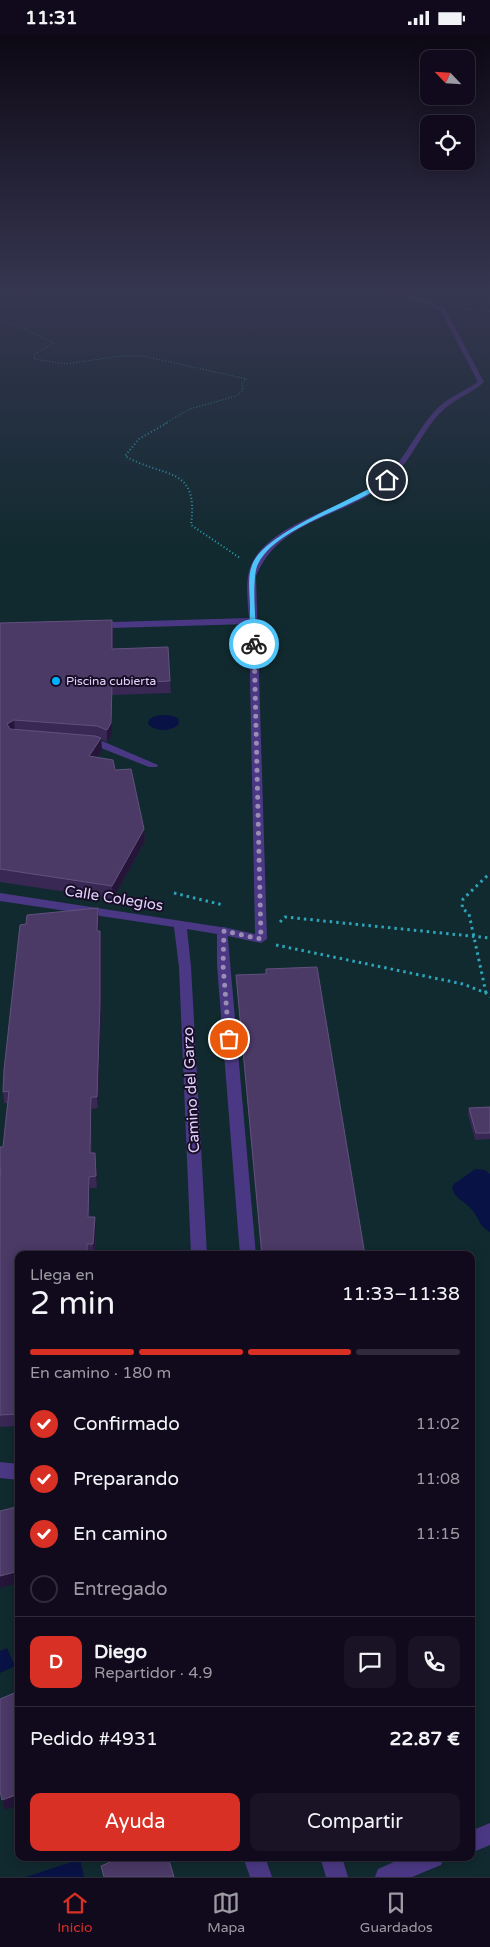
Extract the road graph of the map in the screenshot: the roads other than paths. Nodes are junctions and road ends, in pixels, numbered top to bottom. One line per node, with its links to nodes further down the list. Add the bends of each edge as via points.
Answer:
1 (477, 375): 2 (street, via 481,382 436,413 404,464 387,480 269,545 255,563 252,576)
2 (253, 621): 3 (street); 8 (street, Calle Colegios, via 261,939)
3 (112, 625)
4 (70, 741): 5 (street, via 98,743)
5 (153, 765)
6 (0, 897): 7 (street, Calle Colegios)
7 (180, 925): 8 (street, Calle Colegios); 9 (street, Camino del Garzo, via 185,967)
8 (224, 931): 10 (street, via 223,965)
9 (199, 1251)
10 (248, 1251)
11 (0, 1470): 12 (street)
12 (15, 1472)
13 (490, 1834): 14 (street)
14 (475, 1840)
15 (255, 1861): 18 (street)
16 (332, 1861): 19 (street)
17 (424, 1861): 20 (street)
18 (261, 1877)
19 (337, 1877)
20 (386, 1877)

